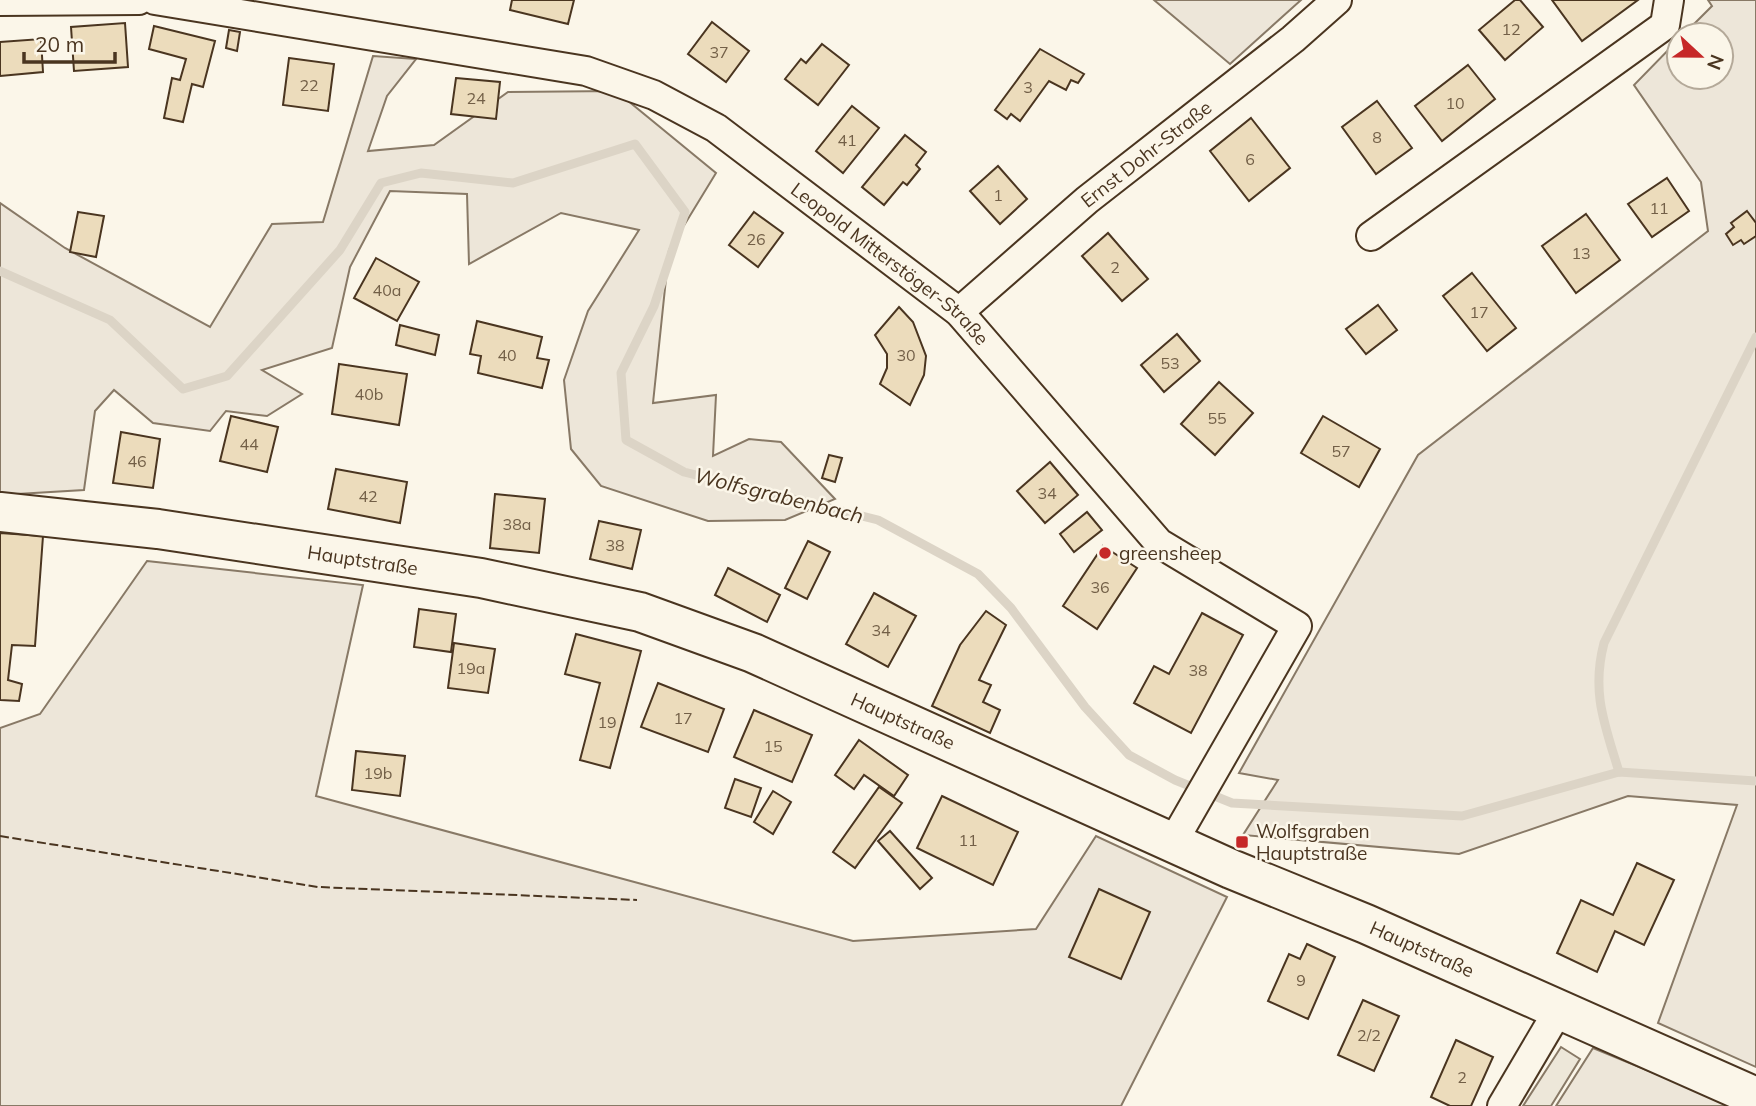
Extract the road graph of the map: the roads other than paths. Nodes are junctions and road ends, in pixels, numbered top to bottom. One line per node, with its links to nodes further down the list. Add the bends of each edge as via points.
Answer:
1 (139, 0): 5 (street)
2 (155, 0): 7 (street, Leopold Mitterstöger-Straße, via 586,71 654,94 716,128)
3 (1337, 0): 7 (street, Ernst Dohr-Straße, via 1087,200)
4 (1669, 0): 6 (street, via 1665,25)
5 (0, 1)
6 (1371, 236)
7 (960, 312): 9 (street, Leopold Mitterstöger-Straße, via 1159,543 1297,626)
8 (0, 512): 9 (main road, Hauptstraße, via 158,529 481,578 640,612 753,653)
9 (1174, 842): 10 (main road, Hauptstraße)
10 (1558, 1010): 11 (main road, Hauptstraße); 12 (street)
11 (1756, 1097)
12 (1502, 1106)

